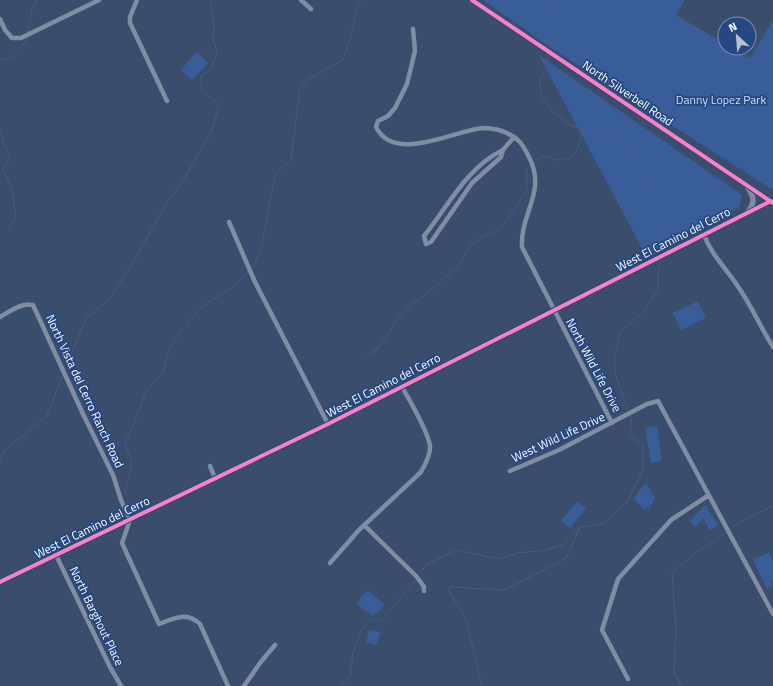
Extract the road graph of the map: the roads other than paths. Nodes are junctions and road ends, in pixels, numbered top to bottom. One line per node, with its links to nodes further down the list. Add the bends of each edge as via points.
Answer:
1 (99, 0): 6 (street, via 21,38 8,36)
2 (138, 0): 8 (street, via 130,23)
3 (301, 0): 5 (street)
4 (472, 0): 11 (main road, North Silverbell Road)
5 (311, 9)
6 (0, 19)
7 (413, 29): 9 (street, via 415,51 407,84 392,112 375,122 378,130 392,143 426,142 483,128 503,131)
8 (167, 101)
9 (514, 137): 10 (street); 16 (street, North Wild Life Drive, via 530,159 536,183 523,230 522,247)
10 (503, 150): 10 (street, via 466,180 424,236 426,244 431,242 472,183 501,157)
11 (746, 184): 12 (main road, North Silverbell Road); 13 (main road, via 754,202)
12 (772, 201): 13 (street, West El Camino del Cerro)
13 (746, 214): 15 (street, West El Camino del Cerro)
14 (229, 222): 21 (street, via 252,275)
15 (704, 235): 16 (street, West El Camino del Cerro); 18 (street, via 713,255 739,288)
16 (553, 310): 19 (street, West El Camino del Cerro); 20 (street, North Wild Life Drive)
17 (0, 317): 26 (street, North Vista del Cerro Ranch Road, via 22,306 33,305 113,475)
18 (773, 347)
19 (402, 387): 21 (street, West El Camino del Cerro); 27 (street, via 428,440 428,457 421,472)
20 (612, 423): 23 (street, West Wild Life Drive); 25 (street, West Wild Life Drive, via 647,404 658,402)
21 (328, 424): 24 (street, West El Camino del Cerro)
22 (210, 466): 24 (street)
23 (510, 471)
24 (215, 478): 26 (street, West El Camino del Cerro)
25 (708, 494): 32 (street); 34 (street, via 671,520 618,579 602,630)
26 (130, 520): 28 (street, West El Camino del Cerro); 36 (street, via 122,543 159,624 184,615 196,620)
27 (364, 525): 29 (street); 31 (street, via 417,577)
28 (56, 555): 30 (street, West El Camino del Cerro); 35 (street, North Barghout Place)
29 (330, 563)
30 (0, 582)
31 (424, 591)
32 (773, 614)
33 (276, 645): 37 (street, via 260,662)
34 (628, 679)
35 (121, 686)
36 (228, 686)
37 (244, 686)

